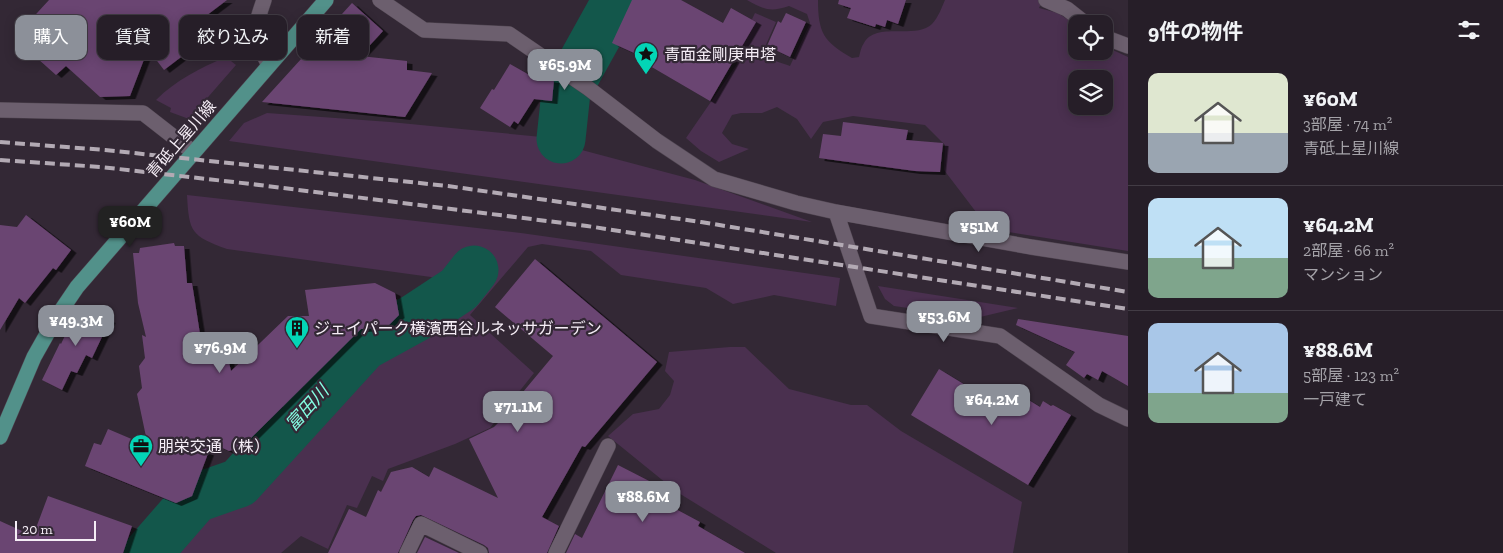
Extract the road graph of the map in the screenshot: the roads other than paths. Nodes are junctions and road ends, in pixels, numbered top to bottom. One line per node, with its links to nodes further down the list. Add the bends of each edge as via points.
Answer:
1 (264, 0): 8 (street, via 255,26 258,44)
2 (326, 0): 8 (main road, 青砥上星川線)
3 (380, 0): 11 (street, via 424,30 509,34 714,178)
4 (1046, 0): 5 (street)
5 (1075, 15)
6 (1113, 40): 7 (street)
7 (1128, 46)
8 (269, 65): 10 (main road, 青砥上星川線)
9 (0, 110): 10 (street, via 144,113)
10 (192, 152): 13 (main road, 青砥上星川線, via 87,275 56,318)
11 (836, 212): 12 (street, via 1031,248); 14 (street, via 871,316 1000,336 1098,406)
12 (1128, 262)
13 (5, 412): 15 (main road, 青砥上星川線)
14 (1128, 419)
15 (0, 437)
16 (608, 446): 19 (street)
17 (407, 553): 18 (street, via 420,524)
18 (480, 553)
19 (556, 553)

